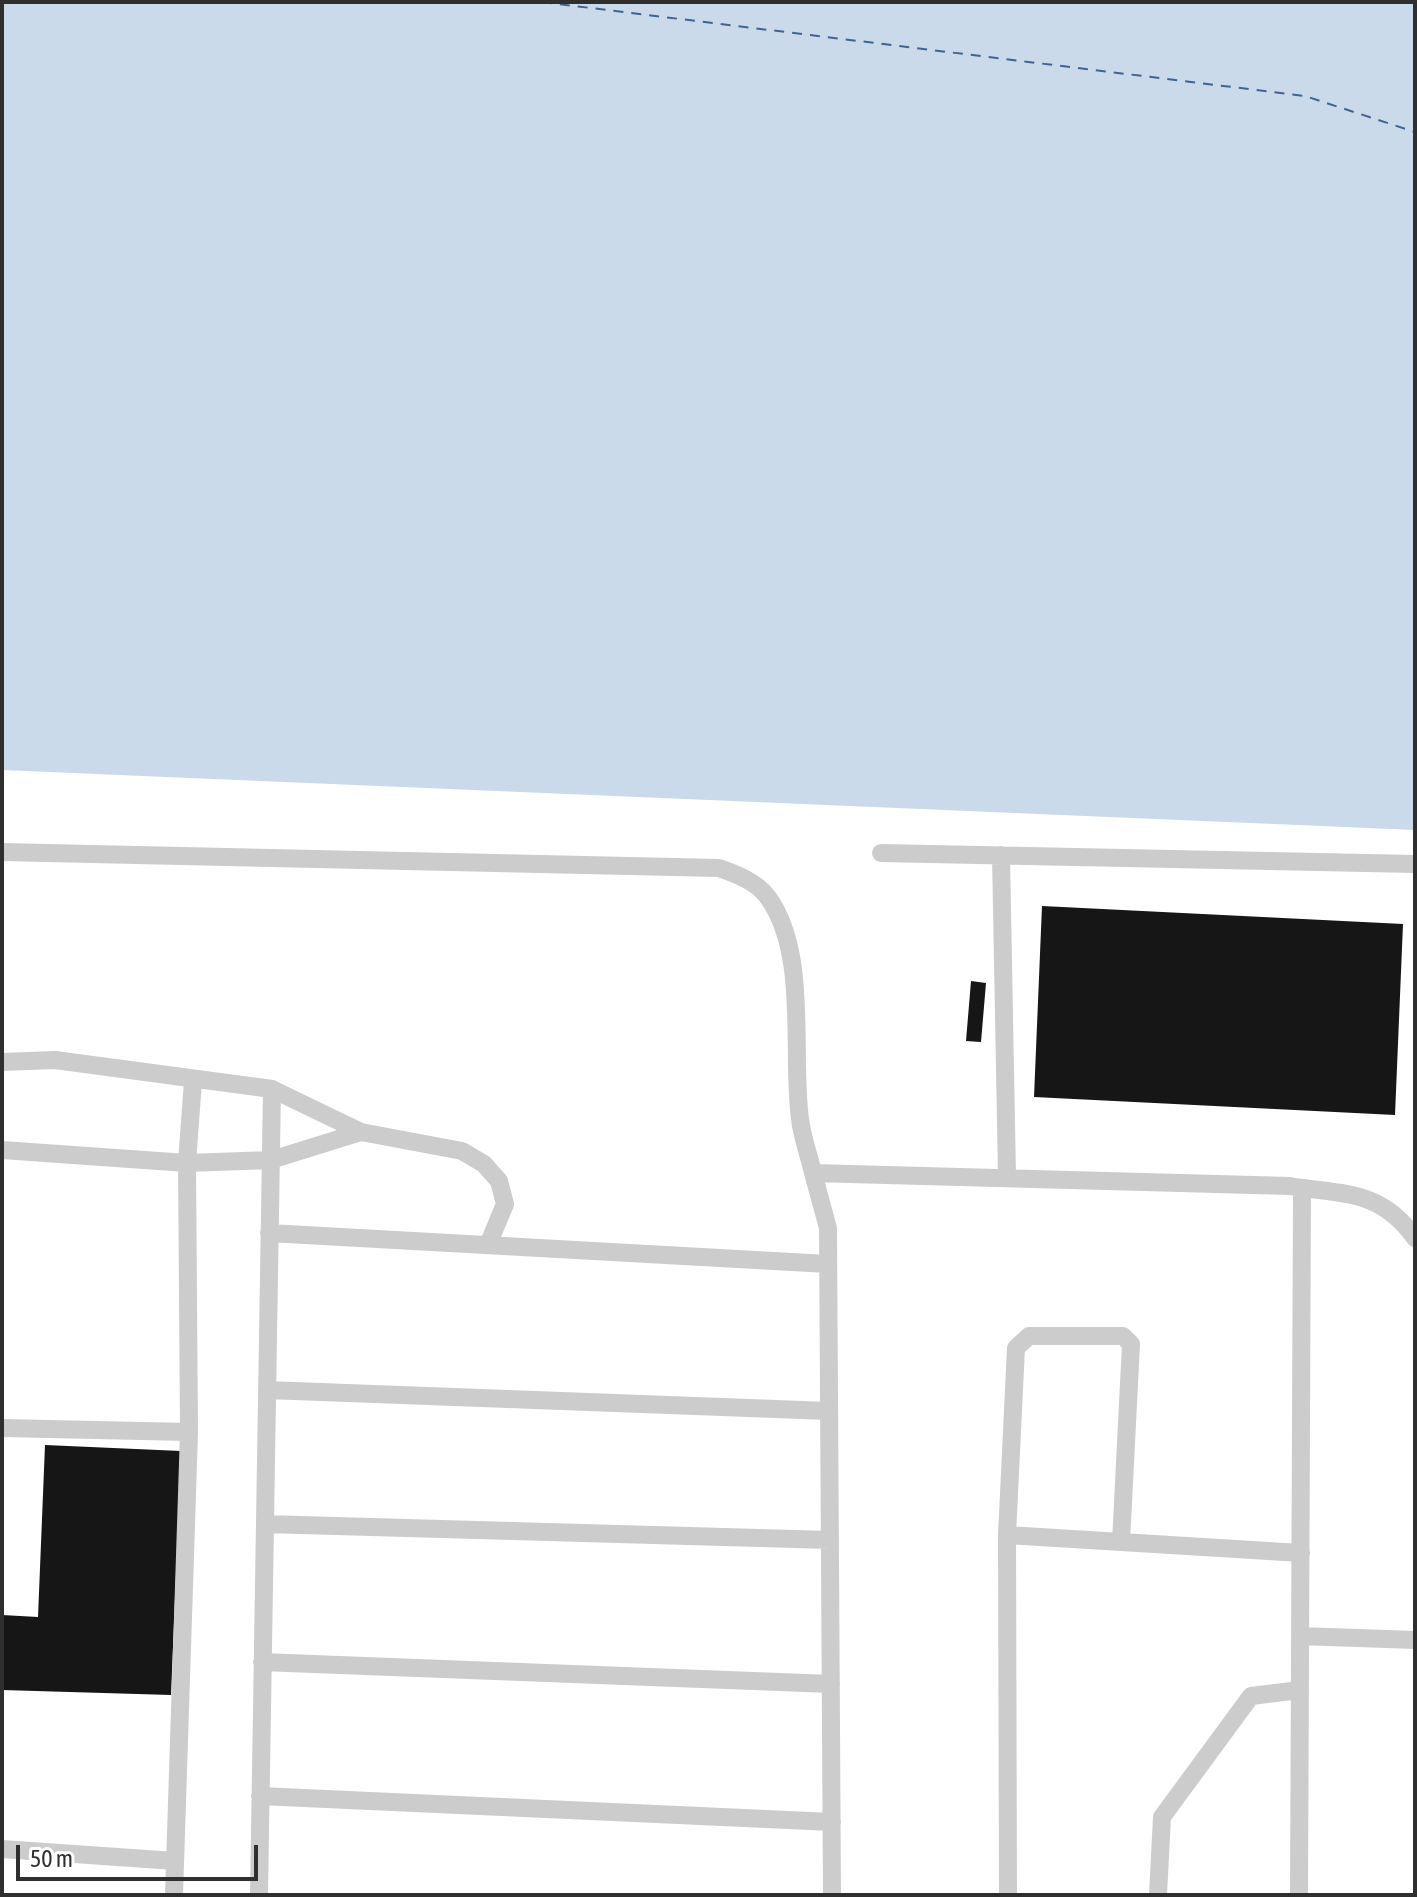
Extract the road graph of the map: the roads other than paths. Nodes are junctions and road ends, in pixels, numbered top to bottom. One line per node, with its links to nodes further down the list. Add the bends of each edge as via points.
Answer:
1 (2, 852): 12 (lane, via 719,868 745,878 767,896 795,981 800,1119)
2 (881, 853): 3 (lane)
3 (1001, 855): 4 (lane); 13 (lane)
4 (1415, 864)
5 (2, 1062): 6 (lane, via 55,1060)
6 (193, 1081): 7 (lane); 11 (lane)
7 (272, 1089): 8 (lane); 10 (lane)
8 (361, 1132): 10 (lane); 17 (lane, via 462,1151 484,1164 499,1181 505,1204)
9 (2, 1150): 11 (lane)
10 (271, 1160): 11 (lane); 15 (lane)
11 (187, 1163): 22 (lane)
12 (813, 1173): 13 (lane); 18 (lane, via 828,1228)
13 (1007, 1176): 14 (lane)
14 (1302, 1188): 16 (lane, via 1365,1196 1389,1210); 27 (lane)
15 (269, 1233): 17 (lane); 19 (lane)
16 (1415, 1238)
17 (488, 1245): 18 (lane)
18 (828, 1264): 20 (lane)
19 (267, 1390): 20 (lane); 23 (lane)
20 (829, 1411): 25 (lane)
21 (2, 1428): 22 (lane)
22 (189, 1432): 36 (lane)
23 (265, 1524): 25 (lane); 30 (lane)
24 (1007, 1535): 26 (lane); 26 (lane, via 1016,1348 1029,1336 1123,1336 1131,1344); 40 (lane)
25 (830, 1540): 31 (lane)
26 (1121, 1542): 27 (lane)
27 (1301, 1553): 28 (lane)
28 (1300, 1636): 29 (lane); 32 (lane)
29 (1415, 1640)
30 (262, 1662): 31 (lane); 33 (lane)
31 (831, 1684): 34 (lane)
32 (1300, 1690): 41 (lane, via 1251,1696 1162,1817); 42 (lane)
33 (260, 1796): 34 (lane); 38 (lane)
34 (832, 1822): 39 (lane)
35 (2, 1849): 36 (lane)
36 (175, 1861): 37 (lane)
37 (174, 1895)
38 (259, 1895)
39 (832, 1895)
40 (1008, 1895)
41 (1158, 1895)
42 (1299, 1895)

